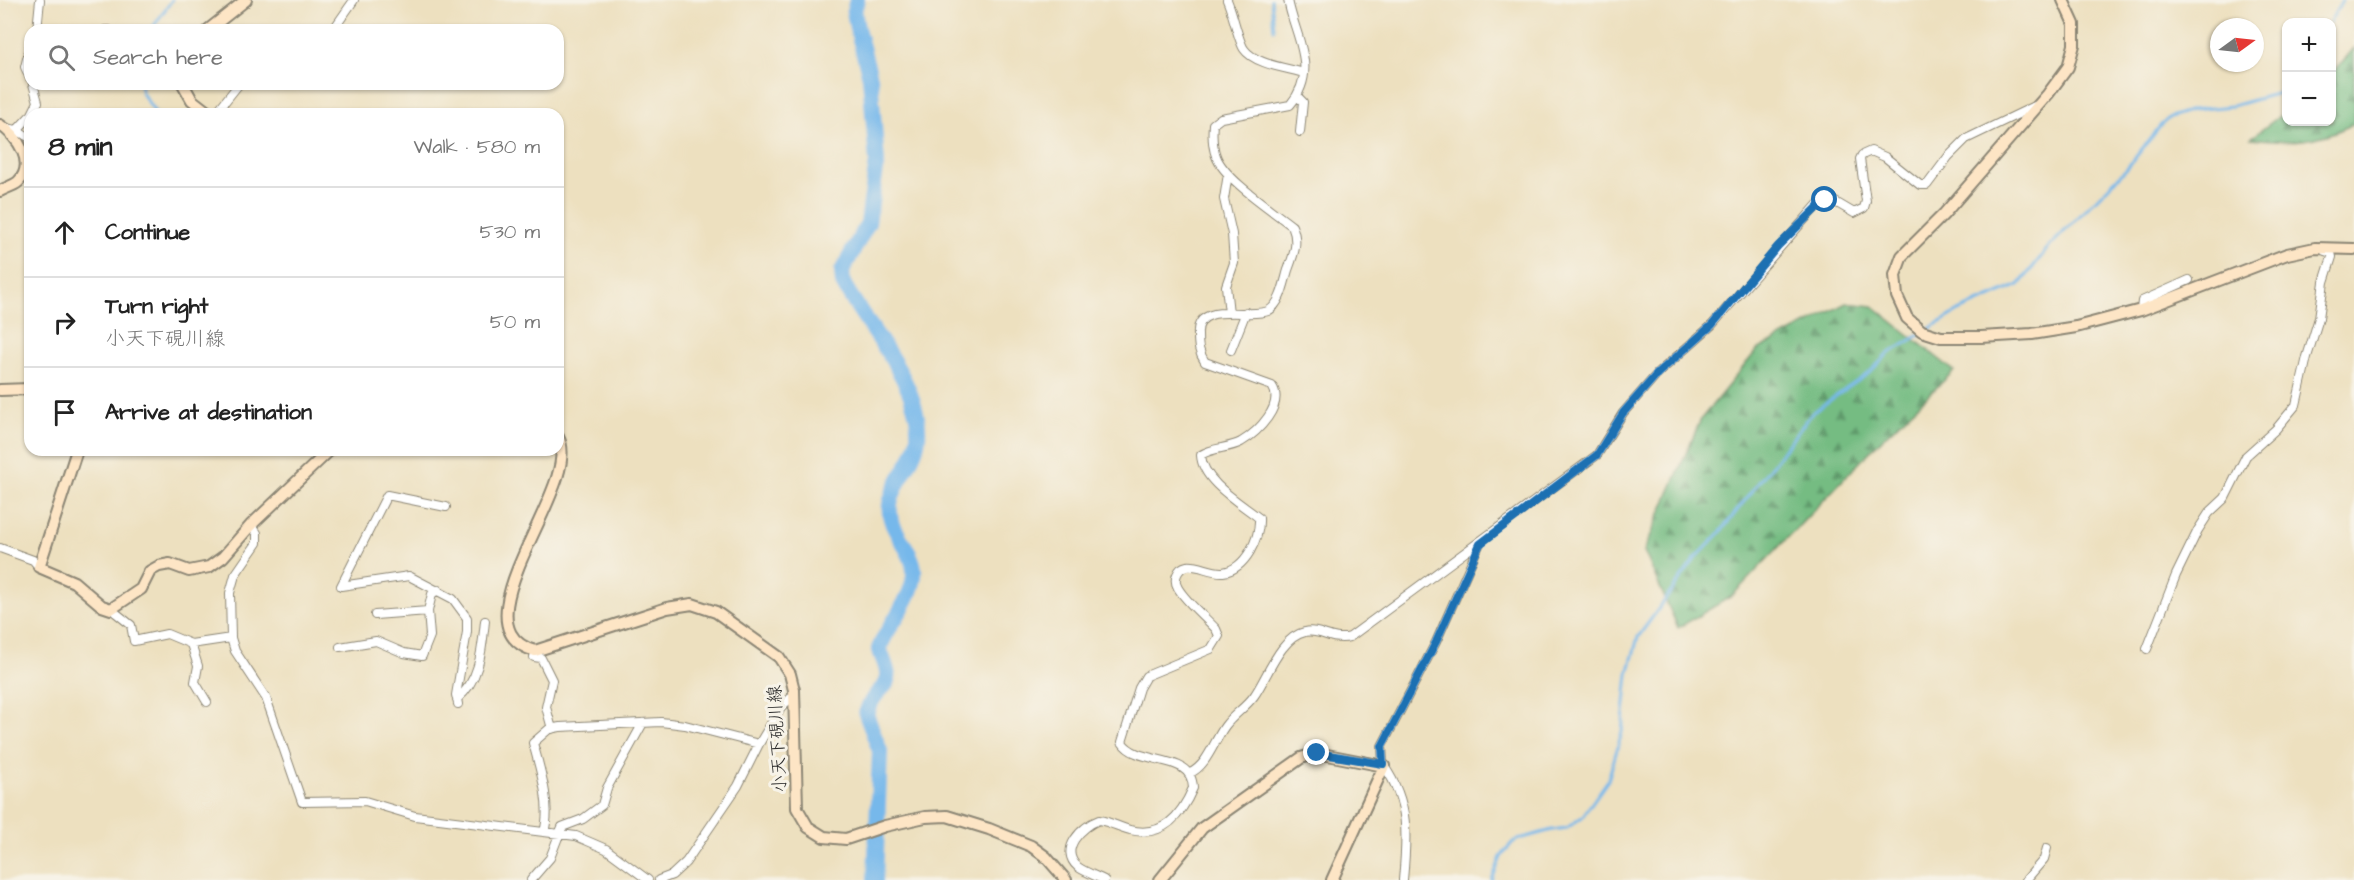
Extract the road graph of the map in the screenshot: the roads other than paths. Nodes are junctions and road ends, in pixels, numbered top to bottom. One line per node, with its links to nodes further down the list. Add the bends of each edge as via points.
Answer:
1 (40, 0): 7 (street)
2 (246, 0): 8 (main road)
3 (354, 0): 9 (street)
4 (1227, 0): 10 (street, via 1243,48 1251,57)
5 (1288, 0): 10 (street, via 1304,48)
6 (2063, 0): 15 (main road, via 2074,24 2074,45 2068,67)
7 (38, 24)
8 (216, 24)
9 (337, 24)
10 (1304, 73): 14 (street)
11 (35, 90): 16 (street, via 38,102)
12 (186, 90): 17 (main road)
13 (234, 90): 18 (street)
14 (1297, 96): 22 (street, via 1303,102); 25 (street, via 1290,105 1230,116 1213,124 1216,158)
15 (2040, 103): 31 (main road, via 1944,214 1902,256 1895,275 1897,296 1907,318 1922,332 1941,337 1981,337 2076,327); 42 (street, via 1966,139 1927,185 1920,185 1886,157 1871,151 1863,155 1860,159 1864,208 1854,213 1832,200 1819,203 1712,325 1657,374 1623,413 1597,455)
16 (35, 108)
17 (204, 108)
18 (218, 108)
19 (24, 122): 21 (street)
20 (3, 126): 21 (street); 24 (main road)
21 (17, 130): 23 (street)
22 (1300, 132)
23 (24, 134)
24 (24, 152)
25 (1228, 174): 32 (street, via 1292,226 1296,234 1296,248 1276,304 1267,311); 33 (street, via 1224,199 1234,263 1226,286)
26 (24, 177): 27 (main road)
27 (0, 191)
28 (2315, 248): 29 (main road); 31 (main road, via 2287,254); 53 (street, via 2331,253 2332,257 2296,405 2246,456 2225,498 2198,530)
29 (2354, 249)
30 (2189, 280): 31 (street, via 2142,301)
31 (2141, 310)
32 (1246, 312): 33 (street); 34 (street)
33 (1229, 313): 61 (street, via 1204,319 1197,329 1199,352 1205,362 1217,368 1272,386 1276,392 1275,405 1255,431 1239,443 1208,450 1201,455 1201,463 1212,479 1259,518 1258,534 1246,557 1232,569 1221,572 1189,566 1179,570 1175,577 1177,587 1219,636 1211,649 1146,676 1121,738 1130,751)
34 (1231, 350)
35 (24, 389): 36 (main road)
36 (0, 390)
37 (75, 456): 44 (main road)
38 (324, 456): 41 (main road)
39 (563, 456): 55 (main road, 小天下硯川線, via 563,464 514,580 507,626 521,647 535,651 667,608 692,604 716,612 779,657 790,674)
40 (446, 507): 45 (street, via 387,495 341,586 409,576)
41 (251, 525): 46 (main road, via 209,567 189,571 170,564 159,566 150,571 141,589); 50 (street, via 257,533 257,543 235,575 230,593)
42 (1480, 544): 60 (street, via 1436,642 1382,746); 61 (street, via 1350,637 1329,639 1315,632 1296,636 1272,663 1255,696 1226,725 1198,770)
43 (0, 548): 44 (street, via 33,560)
44 (39, 567): 46 (main road, via 74,582)
45 (438, 590): 47 (street, via 432,594); 49 (street, via 453,599 467,618 458,702 478,668)
46 (111, 609): 51 (street, via 131,625 134,641 167,634)
47 (428, 611): 48 (street); 52 (street, via 430,636 422,656 376,641)
48 (375, 615)
49 (485, 621)
50 (231, 638): 51 (street); 62 (street, via 235,651 266,699 302,802 365,801 416,816)
51 (191, 644): 56 (street, via 198,666 195,682)
52 (340, 647)
53 (2147, 649)
54 (534, 657): 58 (street, via 541,658 552,680 546,707)
55 (794, 695): 59 (street, via 781,707); 68 (main road, 小天下硯川線, via 797,808 808,827 824,837 846,839 885,826 947,816 1031,846)
56 (207, 702)
57 (643, 723): 58 (street); 59 (street, via 685,725); 63 (street, via 607,788 602,805 562,827)
58 (552, 729): 62 (street, via 533,743 543,786 547,824)
59 (759, 744): 67 (street, via 738,786 686,861 672,875)
60 (1383, 765): 70 (main road, via 1317,753 1301,758 1202,828); 71 (main road); 72 (street, via 1399,788 1405,820)
61 (1190, 773): 69 (street, via 1193,788 1177,816 1166,826 1145,833 1099,820 1074,837 1071,846 1078,867)
62 (544, 832): 63 (street)
63 (559, 834): 65 (street, via 550,858); 66 (street, via 597,845)
64 (2047, 848): 73 (street, via 2044,859)
65 (531, 880)
66 (648, 880)
67 (658, 880)
68 (1066, 880)
69 (1104, 880)
70 (1160, 880)
71 (1332, 880)
72 (1403, 880)
73 (2026, 880)

